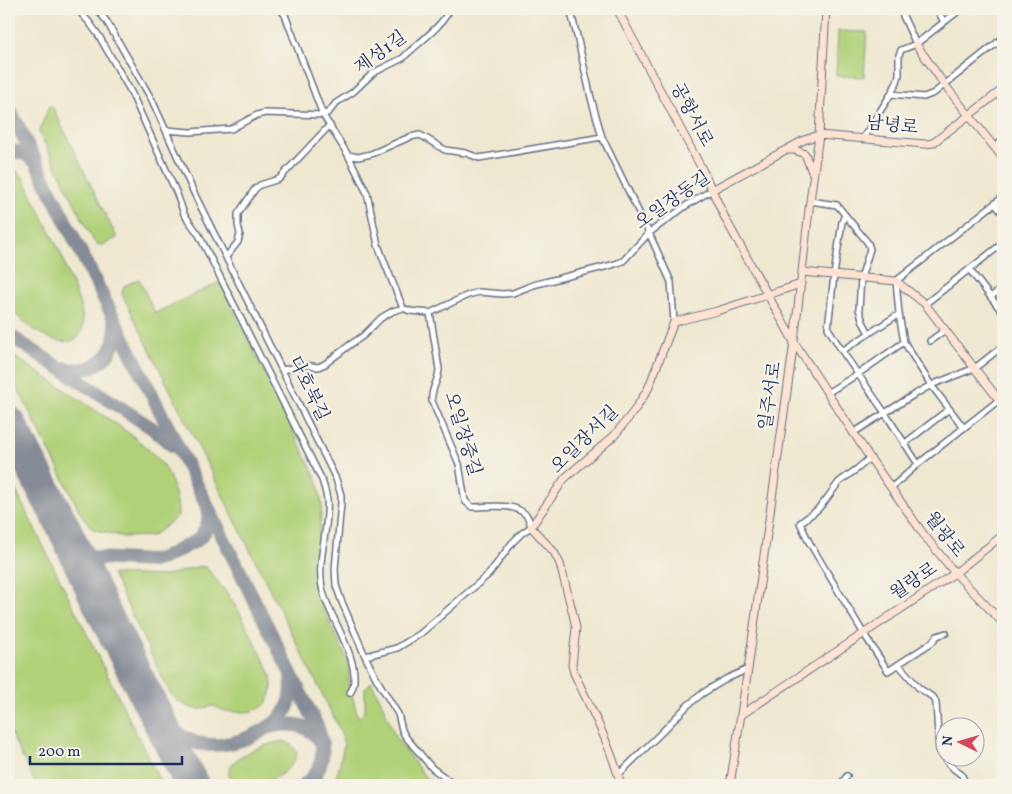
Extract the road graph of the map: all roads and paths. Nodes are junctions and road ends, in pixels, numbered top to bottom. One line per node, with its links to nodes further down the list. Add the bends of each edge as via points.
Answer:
1 (77, 9): 84 (street, via 99,36 131,92 184,214 203,242 319,472 327,500 322,584 327,604 351,658 354,677)
2 (97, 9): 20 (street, 다호북길, via 134,66)
3 (280, 9): 17 (street)
4 (450, 9): 17 (street, 제성1길, via 403,58 373,73)
5 (570, 9): 22 (street)
6 (617, 9): 30 (street, 공항서로)
7 (826, 9): 21 (street, 일주서로)
8 (902, 9): 13 (street)
9 (937, 9): 11 (street)
10 (961, 9): 11 (street)
11 (944, 22): 13 (street)
12 (1003, 38): 14 (street)
13 (916, 44): 14 (street); 16 (street, via 901,50 898,82)
14 (944, 84): 16 (street, via 924,97); 18 (street)
15 (1003, 89): 18 (street, 남녕로)
16 (891, 94): 23 (street)
17 (323, 115): 19 (street); 20 (street, via 265,113 231,129)
18 (970, 116): 23 (street, 남녕로, via 930,144); 25 (street)
19 (330, 125): 27 (street); 38 (street, via 280,179 255,189 238,214 238,242)
20 (166, 130): 38 (street, 다호북길)
21 (819, 135): 23 (street, 남녕로); 26 (street, 오일장동길); 29 (street, 일주서로)
22 (602, 138): 27 (street, via 479,158 445,150 420,135 370,154); 36 (street)
23 (863, 138)
24 (1003, 140): 25 (street)
25 (995, 147): 28 (street)
26 (786, 150): 29 (street, via 805,154); 30 (street, 오일장동길)
27 (348, 155): 49 (street, via 367,193 378,245)
28 (1003, 158)
29 (813, 177): 32 (street, 일주서로)
30 (712, 190): 36 (street, 오일장동길); 46 (street, 공항서로)
31 (1003, 197): 33 (street)
32 (810, 201): 35 (street, via 837,206); 40 (street, 일주서로)
33 (995, 204): 34 (street); 43 (street)
34 (1003, 214)
35 (845, 215): 41 (street); 42 (street, via 870,249)
36 (649, 232): 50 (street, 오일장동길, via 624,261 612,266 513,293 468,295); 53 (street, via 671,282)
37 (1003, 243): 39 (street)
38 (226, 257): 62 (street, 다호북길)
39 (969, 270): 47 (street); 48 (street)
40 (802, 272): 41 (street); 44 (street, 일주서로)
41 (834, 275): 42 (street); 60 (street, via 828,328)
42 (861, 278): 43 (street); 55 (street, via 859,309)
43 (896, 281): 48 (street); 52 (street)
44 (800, 284): 46 (street); 57 (street, 일주서로)
45 (1003, 287): 47 (street)
46 (767, 295): 53 (street); 57 (street, 공항서로)
47 (991, 297): 51 (street)
48 (925, 304): 54 (street)
49 (403, 308): 50 (street); 62 (street, via 381,318 325,364)
50 (430, 313): 75 (street, 오일장중길, via 439,369 438,381 432,389 432,401 459,464 465,501 476,508 515,509 527,516)
51 (1003, 313)
52 (899, 314): 55 (street); 58 (street)
53 (674, 322): 75 (street, 오일장서길, via 648,390 634,411 614,436 565,478)
54 (945, 330): 56 (street); 61 (street)
55 (869, 333): 60 (street)
56 (930, 341)
57 (794, 342): 65 (street, 월광로); 83 (street, 일주서로)
58 (904, 342): 63 (street); 64 (street)
59 (1003, 346): 61 (street)
60 (842, 351): 63 (street)
61 (975, 368): 64 (street); 66 (street)
62 (283, 370): 81 (street, 다호북길, via 341,495 336,584)
63 (858, 374): 65 (street); 68 (street)
64 (931, 385): 67 (street); 68 (street)
65 (827, 393): 70 (street, 월광로)
66 (1001, 402): 69 (street)
67 (949, 409): 69 (street); 71 (street)
68 (885, 413): 70 (street); 71 (street)
69 (964, 428): 73 (street)
70 (853, 433): 72 (street, 월광로)
71 (904, 444): 73 (street)
72 (870, 458): 74 (street, 월광로); 80 (street, via 839,482 817,510 800,523)
73 (918, 464): 74 (street)
74 (891, 488): 77 (street, 월광로)
75 (531, 527): 81 (street, 오일장서길, via 512,543 489,574 420,634 397,648); 86 (street, 오일장중길, via 554,552 560,564 576,628 574,673)
76 (1003, 535): 77 (street, 월랑로)
77 (955, 573): 78 (street, 월광로); 80 (street, 월랑로)
78 (1002, 619)
79 (946, 633): 82 (street, via 936,636)
80 (864, 634): 82 (street, via 888,671); 85 (street, 월랑로)
81 (365, 656): 88 (street, 다호북길, via 398,714 405,736 432,768)
82 (899, 665): 92 (street, via 919,688 934,698 939,750 962,775)
83 (748, 669): 85 (street, 일주서로); 86 (street, via 726,678 688,705)
84 (350, 693)
85 (741, 715): 90 (street, 일주서로)
86 (618, 775): 89 (street, 오일장중길)
87 (847, 776): 91 (street)
88 (452, 785)
89 (621, 785)
90 (730, 785)
91 (840, 785)
92 (965, 785)

